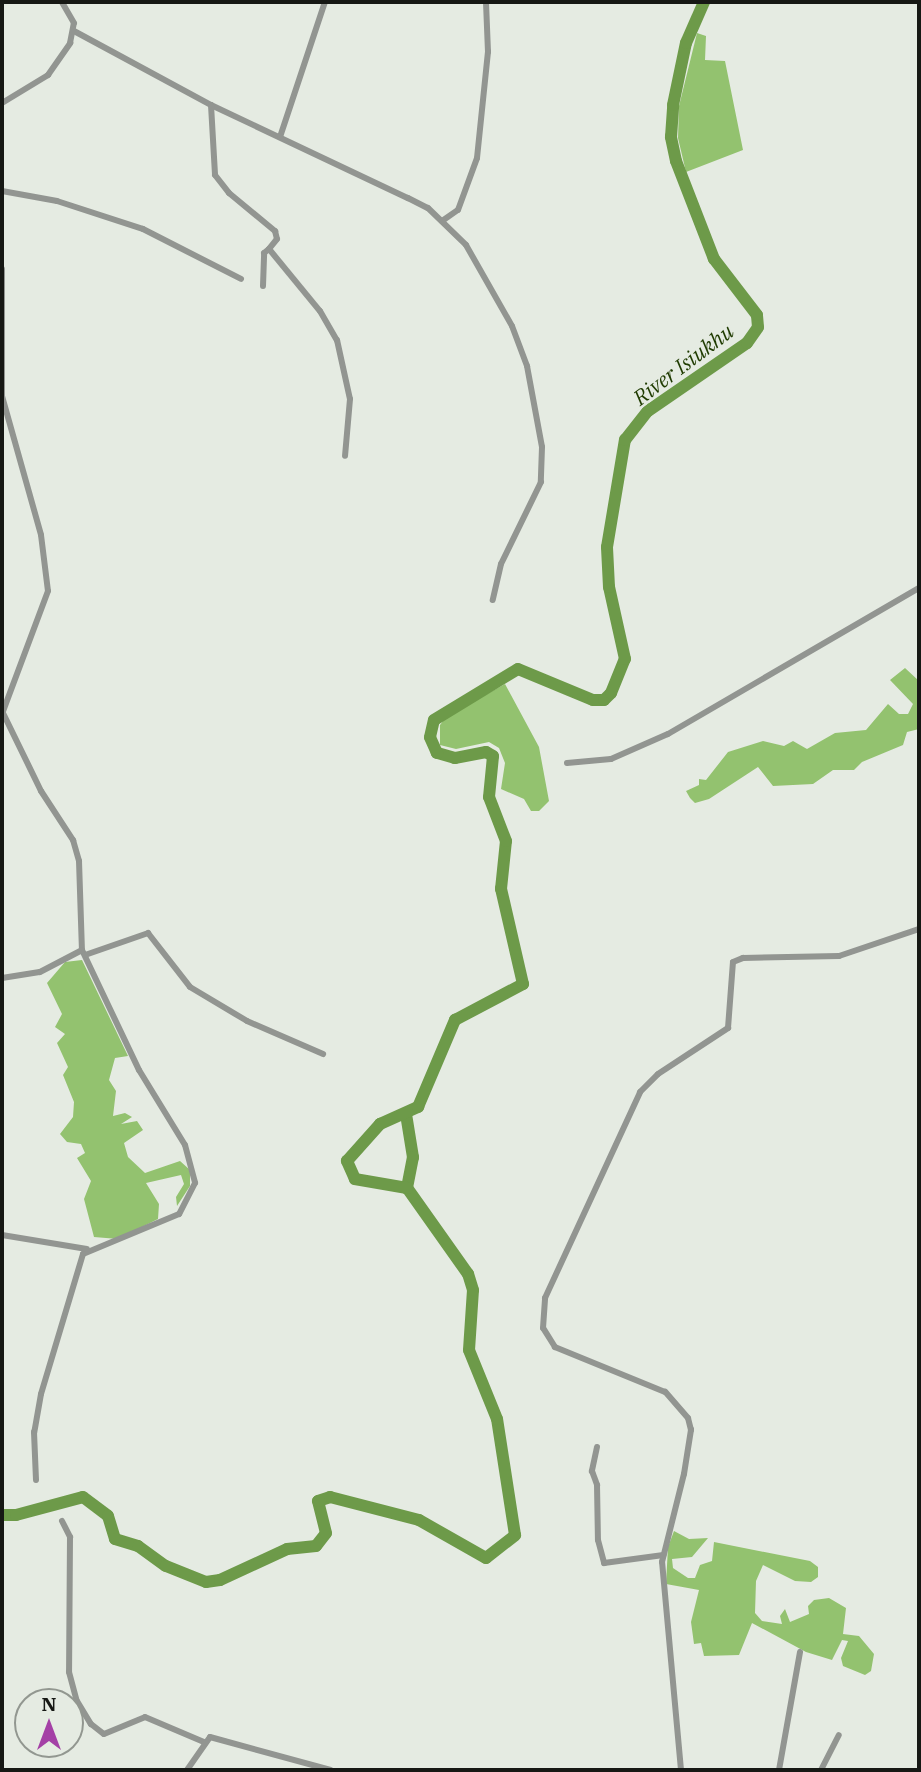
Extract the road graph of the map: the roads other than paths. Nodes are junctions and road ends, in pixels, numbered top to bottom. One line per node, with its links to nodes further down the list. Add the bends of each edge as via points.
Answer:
1 (62, 2): 4 (street, via 72,15)
2 (325, 2): 7 (street)
3 (486, 2): 9 (street, via 488,51 477,158 458,210)
4 (74, 31): 5 (street, via 48,75); 6 (street)
5 (2, 103)
6 (211, 105): 7 (street); 10 (street, via 215,175 275,231 277,239)
7 (279, 137): 9 (street, via 408,198)
8 (2, 191): 12 (street, via 57,201 143,229)
9 (442, 221): 18 (street, via 478,263 512,326 539,421 541,482 502,564)
10 (268, 249): 13 (street); 16 (street, via 320,312 344,358 350,399)
11 (2, 269): 14 (street, via 2,396)
12 (241, 279)
13 (263, 286)
14 (12, 441): 15 (street); 19 (street, via 41,535 48,590)
15 (2, 443)
16 (345, 456)
17 (919, 588): 20 (street, via 668,734 611,759)
18 (493, 600)
19 (2, 715): 22 (street, via 76,848)
20 (568, 763)
21 (919, 929): 30 (street, via 852,954 733,962 727,1028 646,1083 545,1298 543,1328 555,1347 665,1392 687,1412 691,1430)
22 (84, 952): 23 (street, via 40,972); 24 (street, via 148,933 190,987 247,1021); 26 (street, via 139,1070 185,1145 195,1183 179,1214)
23 (2, 978)
24 (323, 1054)
25 (2, 1235): 26 (street)
26 (87, 1249): 28 (street, via 41,1394 34,1432)
27 (597, 1447): 30 (street, via 592,1471 604,1563)
28 (36, 1480)
29 (62, 1521): 33 (street, via 70,1537 69,1672 90,1724 104,1734 145,1717)
30 (663, 1555): 36 (street, via 666,1648)
31 (800, 1652): 37 (street)
32 (839, 1735): 38 (street)
33 (204, 1742): 34 (street); 35 (street, via 213,1738)
34 (187, 1770)
35 (331, 1770)
36 (681, 1770)
37 (779, 1770)
38 (821, 1770)

